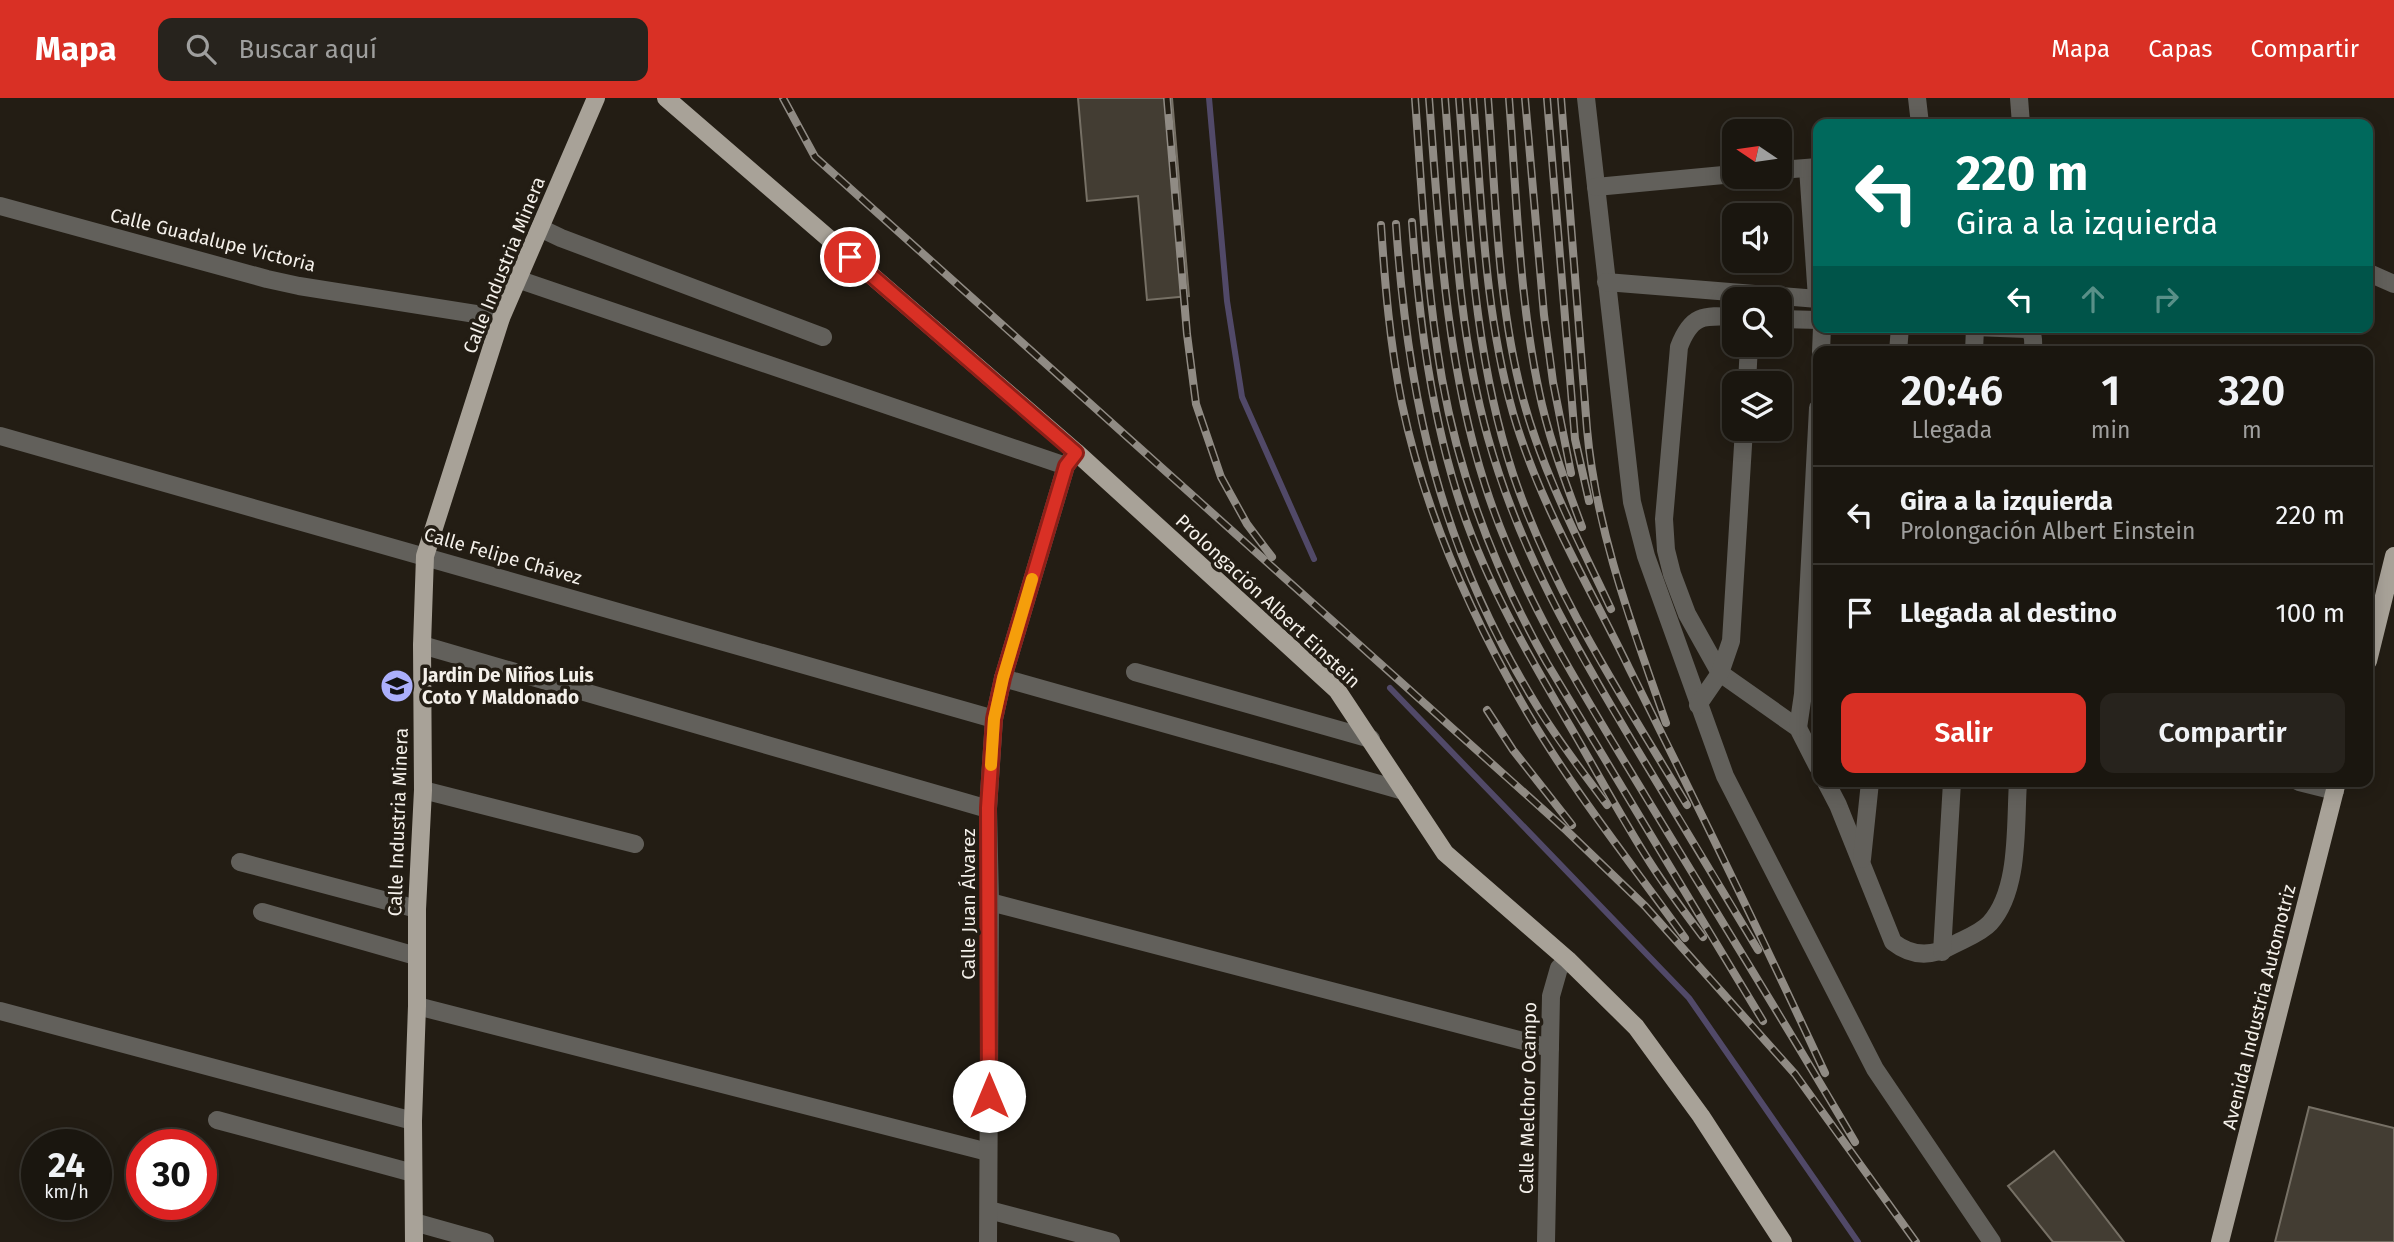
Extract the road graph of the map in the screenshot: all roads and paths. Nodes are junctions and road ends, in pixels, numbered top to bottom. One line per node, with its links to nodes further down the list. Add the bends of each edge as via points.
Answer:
1 (596, 98): 13 (main road, Calle Industria Minera)
2 (666, 98): 26 (main road, Prolongación Albert Einstein)
3 (1586, 98): 11 (street)
4 (1917, 98): 6 (street)
5 (2019, 98): 7 (street)
6 (1919, 119)
7 (2021, 119)
8 (1813, 168): 9 (street)
9 (1792, 169)
10 (1722, 175): 11 (street)
11 (1596, 187): 16 (street)
12 (0, 206): 20 (street, Calle Guadalupe Victoria, via 267,279)
13 (540, 228): 15 (main road, Calle Industria Minera); 23 (street)
14 (2373, 274): 17 (street)
15 (517, 279): 20 (main road, Calle Industria Minera); 26 (street)
16 (1606, 282): 18 (street); 35 (street, via 1632,502)
17 (2394, 284)
18 (1813, 298)
19 (1722, 317): 33 (street, via 1697,319 1679,347 1664,519 1672,574 1687,614)
20 (502, 318): 28 (main road, Calle Industria Minera)
21 (1792, 319): 22 (street)
22 (1813, 320)
23 (823, 337)
24 (0, 436): 28 (street, Calle Felipe Chávez)
25 (1743, 441): 33 (street, via 1732,631)
26 (1071, 459): 34 (street, Calle Juan Álvarez); 38 (main road, Prolongación Albert Einstein, via 1337,690)
27 (1813, 503): 37 (street)
28 (425, 556): 31 (main road, Calle Industria Minera); 36 (street, Calle Felipe Chávez)
29 (2394, 556): 30 (main road)
30 (2373, 641)
31 (422, 645): 45 (main road, Calle Industria Minera); 47 (street)
32 (1135, 672): 38 (street)
33 (1720, 673): 35 (street); 37 (street)
34 (1003, 678): 36 (street, Calle Juan Álvarez); 46 (street)
35 (1698, 705): 72 (street, via 1725,776 1875,1069)
36 (994, 719): 47 (street, Calle Juan Álvarez)
37 (1798, 728): 39 (street)
38 (1371, 739): 46 (main road, Prolongación Albert Einstein)
39 (1813, 757)
40 (1829, 787): 50 (street)
41 (1869, 787): 50 (street)
42 (1952, 787): 54 (street)
43 (2018, 787): 54 (street, via 2013,869 1999,910 1989,925)
44 (2336, 787): 73 (main road, Avenida Industria Automotriz)
45 (423, 790): 48 (street); 52 (main road, Calle Industria Minera)
46 (1404, 790): 56 (main road, Prolongación Albert Einstein, via 1445,853)
47 (988, 808): 51 (street, Calle Juan Álvarez)
48 (635, 844)
49 (240, 862): 52 (street)
50 (1861, 863): 54 (street, via 1893,942 1915,954)
51 (990, 902): 59 (street); 62 (street, Calle Juan Álvarez)
52 (417, 909): 55 (main road, Calle Industria Minera)
53 (262, 912): 55 (street)
54 (1942, 952)
55 (416, 956): 57 (main road, Calle Industria Minera)
56 (1568, 960): 59 (street, Calle Melchor Ocampo, via 1559,968 1553,985); 71 (main road, Prolongación Albert Einstein, via 1636,1027 1702,1116)
57 (417, 1006): 61 (main road, Calle Industria Minera); 62 (street)
58 (0, 1012): 61 (street)
59 (1550, 1048): 70 (street, Calle Melchor Ocampo)
60 (218, 1121): 63 (street)
61 (413, 1121): 63 (main road, Calle Industria Minera)
62 (988, 1152): 64 (street, Calle Juan Álvarez)
63 (413, 1173): 65 (main road, Calle Industria Minera)
64 (989, 1210): 68 (street, Calle Juan Álvarez); 69 (street)
65 (414, 1222): 66 (main road, Calle Industria Minera); 67 (street)
66 (414, 1242)
67 (485, 1242)
68 (988, 1242)
69 (1111, 1242)
70 (1546, 1242)
71 (1783, 1242)
72 (1992, 1242)
73 (2220, 1242)

